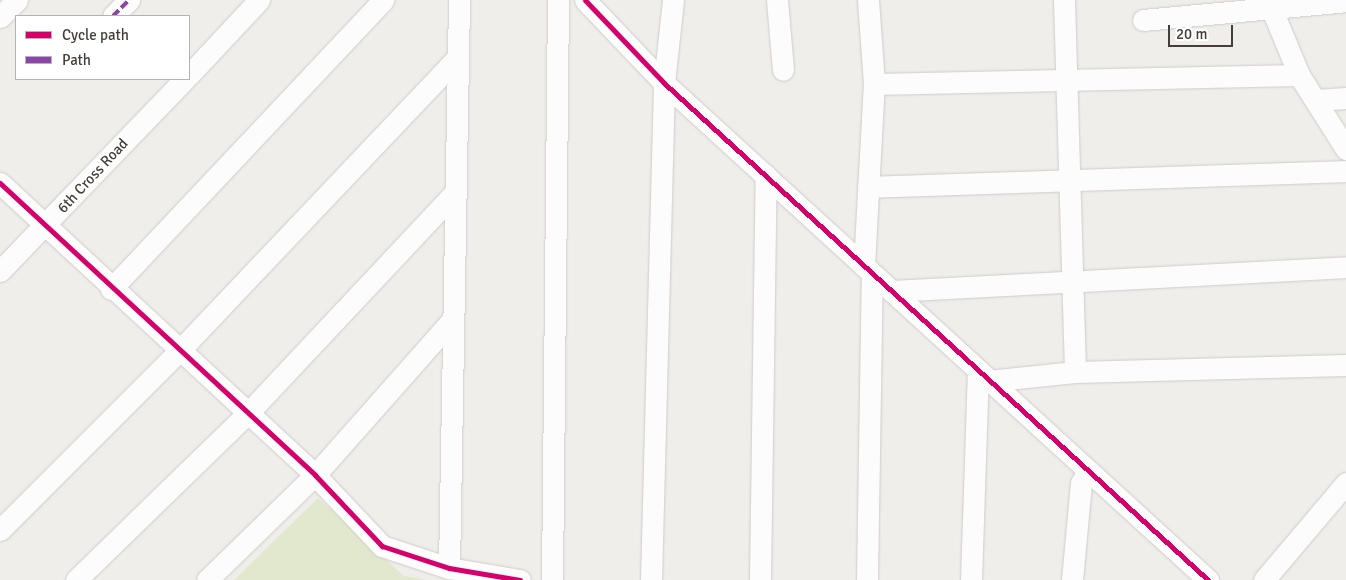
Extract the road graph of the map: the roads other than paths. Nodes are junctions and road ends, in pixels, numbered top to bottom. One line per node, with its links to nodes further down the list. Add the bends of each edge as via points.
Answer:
1 (17, 0): 15 (street)
2 (129, 0): 14 (street)
3 (259, 0): 19 (street)
4 (383, 0): 39 (street)
5 (459, 0): 17 (street)
6 (558, 0): 55 (street)
7 (585, 0): 23 (street)
8 (673, 0): 23 (street)
9 (777, 0): 18 (street)
10 (868, 0): 24 (street)
11 (1064, 0): 22 (street)
12 (1346, 0): 13 (street)
13 (1269, 4): 16 (street); 20 (street)
14 (114, 15)
15 (0, 16)
16 (1143, 20)
17 (457, 58): 33 (street); 42 (street)
18 (783, 70)
19 (190, 74)
20 (1299, 75): 22 (street); 26 (street)
21 (184, 80): 34 (street, 6th Cross Road)
22 (1069, 82): 24 (street); 30 (street)
23 (664, 83): 29 (street); 56 (street)
24 (874, 84): 32 (street)
25 (1346, 98): 26 (street)
26 (1316, 100): 27 (street)
27 (1346, 149)
28 (1346, 171): 30 (street)
29 (766, 175): 36 (street); 57 (street)
30 (1070, 180): 32 (street); 38 (street)
31 (0, 183): 34 (street)
32 (868, 187): 36 (street)
33 (453, 195): 41 (street); 46 (street)
34 (44, 228): 37 (street, 6th Cross Road); 39 (street)
35 (1346, 266): 38 (street)
36 (868, 270): 40 (street); 58 (street)
37 (0, 271)
38 (1071, 280): 40 (street); 44 (street)
39 (111, 290): 42 (street)
40 (892, 291): 45 (street)
41 (452, 320): 48 (street); 51 (street)
42 (179, 351): 46 (street); 50 (street)
43 (1346, 365): 44 (street)
44 (1075, 372): 45 (street)
45 (983, 376): 47 (street); 59 (street)
46 (248, 413): 48 (street); 52 (street)
47 (1088, 471): 60 (street, via 1081,484); 61 (street)
48 (316, 475): 51 (street, via 382,546); 53 (street)
49 (1346, 483): 62 (street)
50 (0, 530)
51 (449, 568): 54 (street)
52 (76, 580)
53 (208, 580)
54 (520, 580)
55 (552, 580)
56 (651, 580)
57 (760, 580)
58 (867, 580)
59 (971, 580)
60 (1072, 580)
61 (1208, 580)
62 (1264, 580)

